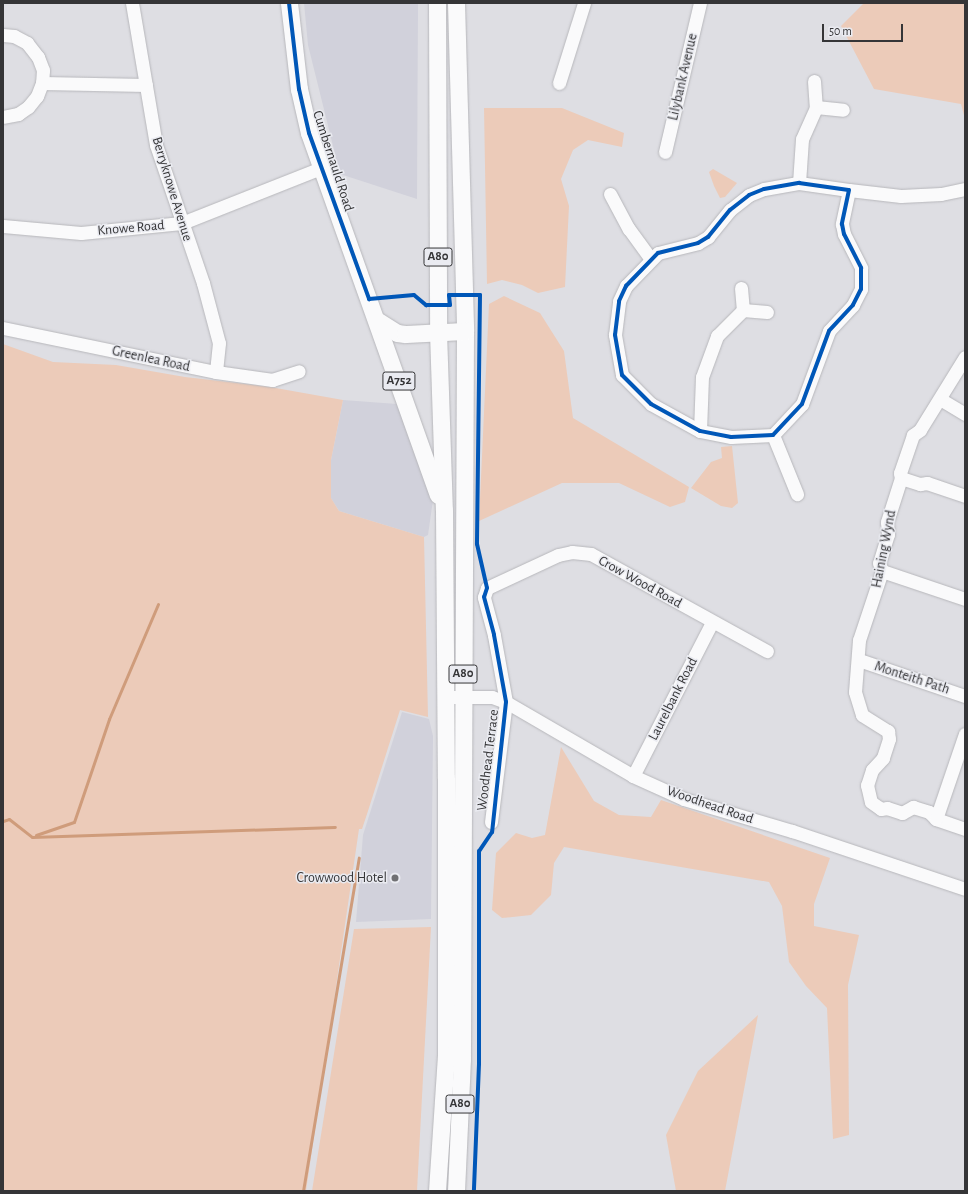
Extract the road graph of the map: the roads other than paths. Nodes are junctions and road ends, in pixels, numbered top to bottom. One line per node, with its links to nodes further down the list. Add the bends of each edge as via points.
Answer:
1 (132, 3): 11 (street, Berryknowe Avenue)
2 (289, 3): 16 (main road, Cumbernauld Road / A752, via 299,88 309,133)
3 (437, 3): 30 (main road, A80)
4 (456, 3): 29 (main road, A80)
5 (584, 3): 10 (street)
6 (700, 3): 15 (street, Lilybank Avenue)
7 (3, 35): 9 (street, via 14,36 27,43 38,57)
8 (814, 81): 12 (street)
9 (42, 83): 11 (street); 14 (street, via 37,96 28,107 18,114)
10 (559, 83)
11 (146, 85): 21 (street, Berryknowe Avenue, via 156,145)
12 (816, 107): 13 (street); 17 (street, via 802,139)
13 (842, 110)
14 (3, 117)
15 (665, 152)
16 (322, 168): 21 (street, Knowe Road); 27 (main road, Cumbernauld Road / A752)
17 (799, 183): 19 (street); 23 (street, via 764,189 749,196 730,210 708,237 698,243 667,250)
18 (965, 189): 19 (street, via 941,194 901,196)
19 (849, 190): 37 (street, via 842,224 844,234 861,268 861,289 853,305 829,331 802,404)
20 (610, 194): 23 (street, via 629,229)
21 (182, 223): 22 (street, Knowe Road, via 81,233); 33 (street, Berryknowe Avenue, via 203,283 219,343)
22 (3, 226)
23 (650, 259): 36 (street, via 626,286 619,301 616,335 622,375 651,404)
24 (741, 288): 25 (street)
25 (743, 310): 26 (street); 36 (street, via 717,336 702,377)
26 (767, 312)
27 (378, 321): 30 (main road, via 397,333); 41 (main road, Cumbernauld Road / A752)
28 (3, 328): 33 (street, Greenlea Road)
29 (465, 331): 30 (main road); 50 (main road, A80)
30 (438, 332): 41 (main road, A80)
31 (965, 357): 34 (street, Haining Wynd)
32 (299, 371): 33 (street, Greenlea Road, via 272,380)
33 (216, 372)
34 (940, 399): 35 (street); 38 (street, Haining Wynd, via 920,430 913,435 900,473)
35 (965, 414)
36 (700, 431): 37 (street, via 731,437)
37 (773, 435): 39 (street)
38 (901, 478): 40 (street, via 920,484 927,483); 42 (street, Haining Wynd, via 887,522 888,534 878,563)
39 (797, 494)
40 (965, 496)
41 (444, 510): 49 (main road, A80)
42 (882, 571): 44 (street); 47 (street, Haining Wynd, via 859,640)
43 (487, 588): 45 (street, Crow Wood Road, via 558,555 572,552 591,554); 51 (street, Woodhead Terrace, via 484,597)
44 (965, 599)
45 (712, 622): 46 (street, Crow Wood Road); 53 (street, Laurelbank Road)
46 (767, 651)
47 (859, 660): 48 (street, Monteith Path); 54 (street, Haining Wynd, via 856,701 862,715 868,721 883,726 888,731 889,739 883,758 872,770 867,785 871,802 881,809 887,808 902,813 913,807 929,812)
48 (965, 696)
49 (444, 697): 50 (street, Woodhead Road); 58 (main road, A80, via 446,1055)
50 (463, 697): 51 (street, Woodhead Road, via 492,697); 59 (main road, A80, via 462,1059)
51 (506, 702): 53 (street, Woodhead Road); 55 (street, Woodhead Terrace)
52 (965, 734): 54 (street)
53 (634, 776): 57 (street, Woodhead Road, via 684,799 792,831)
54 (936, 819): 56 (street, Haining Wynd)
55 (491, 822)
56 (965, 829)
57 (965, 889)
58 (437, 1191)
59 (456, 1191)

